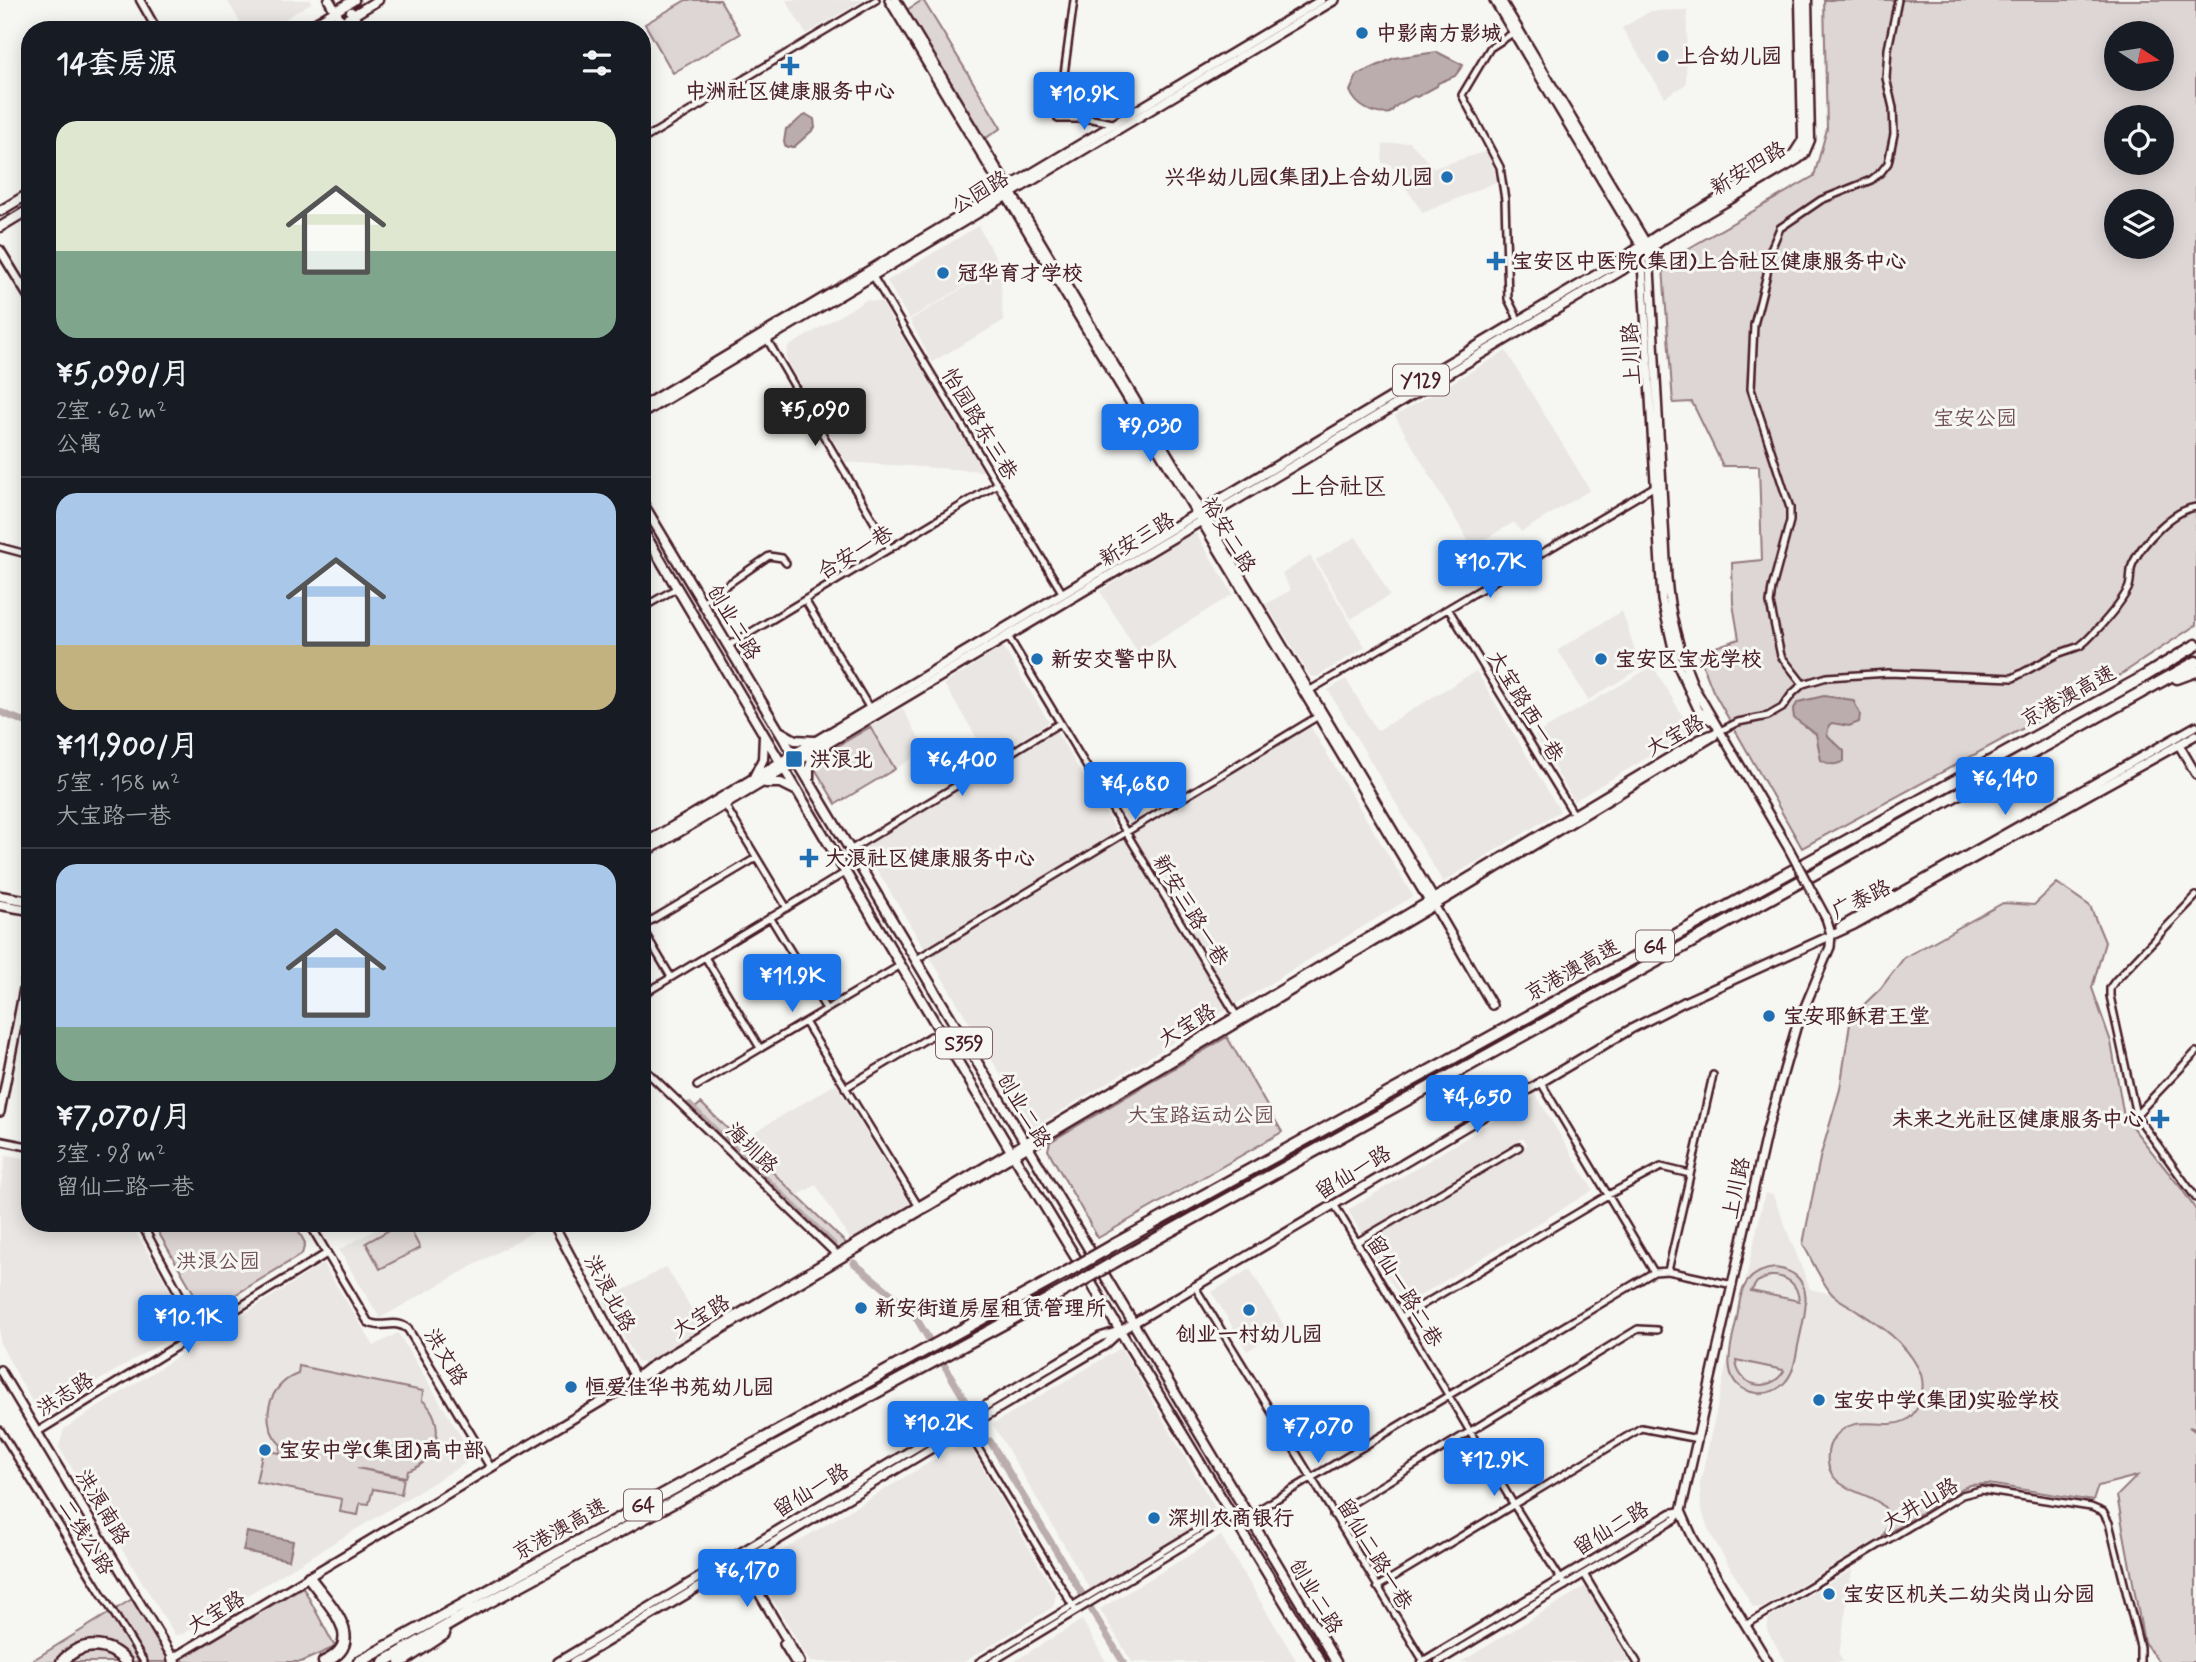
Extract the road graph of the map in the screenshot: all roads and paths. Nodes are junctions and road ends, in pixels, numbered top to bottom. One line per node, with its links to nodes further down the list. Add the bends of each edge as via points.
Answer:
1 (140, 0): 18 (street)
2 (329, 0): 16 (main road)
3 (379, 0): 17 (main road)
4 (876, 0): 25 (street)
5 (889, 0): 26 (main road, 裕安二路)
6 (897, 0): 26 (main road, 裕安二路)
7 (1074, 0): 24 (street, via 1058,119)
8 (1321, 0): 24 (main road, 公园路)
9 (1335, 0): 26 (main road, 公园路)
10 (1493, 0): 23 (main road, 上川路)
11 (1501, 0): 23 (main road, 上川路)
12 (1800, 0): 31 (main road, 新安四路 / Y129, via 1802,139 1798,150)
13 (1807, 0): 31 (main road, 新安四路 / Y129, via 1810,140 1804,154)
14 (1898, 0): 60 (street, via 1886,78 1894,134 1888,163 1871,180 1821,200 1780,228 1769,254 1754,326 1751,389 1790,508 1772,588 1771,618 1781,656)
15 (348, 1): 16 (main road); 17 (main road)
16 (335, 11): 19 (main road); 20 (main road)
17 (353, 15): 21 (main road); 22 (main road)
18 (152, 21)
19 (319, 21)
20 (341, 21)
21 (348, 21)
22 (357, 21)
23 (1516, 31): 31 (main road, 上川路); 35 (street, via 1490,48 1462,95 1500,167 1507,283)
24 (1114, 124): 26 (main road, 公园路)
25 (651, 135)
26 (1008, 192): 33 (main road, 公园路); 42 (main road, 裕安二路)
27 (21, 198): 28 (main road)
28 (0, 211)
29 (21, 214): 30 (main road)
30 (0, 227)
31 (1644, 248): 35 (main road, 新安三路 / Y129); 40 (main road, 上川路); 42 (main road, 新安三路, via 1611,277)
32 (0, 250): 34 (main road)
33 (871, 273): 36 (main road, 公园路); 39 (street, 怡园路东三巷)
34 (21, 284)
35 (1519, 321): 42 (main road, 新安三路 / Y129)
36 (766, 336): 37 (main road, 公园路); 38 (main road, 公园路); 46 (street)
37 (651, 401)
38 (651, 408)
39 (997, 484): 46 (street, 合安一巷); 50 (street, 怡园路东三巷)
40 (1658, 484): 54 (street); 68 (main road, 上川路, via 1672,623 1694,687)
41 (2196, 507): 60 (street, via 2177,513 2156,533 2134,561 2123,597 2087,640 2012,678 1889,673 1843,675)
42 (1201, 516): 50 (main road, 新安三路); 55 (main road, 新安三路); 62 (main road, 裕安二路)
43 (651, 517): 52 (main road, 创业二路 / S359)
44 (651, 544): 49 (main road, 创业二路 / S359)
45 (0, 547): 47 (street)
46 (890, 549): 51 (street, 合安一巷)
47 (21, 553)
48 (786, 564): 52 (street, via 782,558 769,556)
49 (677, 588): 53 (street); 69 (main road, 创业二路 / S359)
50 (1063, 594): 63 (main road, 新安三路)
51 (805, 600): 57 (street, 合安一巷); 63 (street)
52 (702, 602): 57 (main road, 创业二路 / S359)
53 (651, 603)
54 (1449, 610): 62 (street); 81 (street, 大宝路西一巷)
55 (1008, 636): 65 (street, 新安三路一巷); 73 (main road, 新安三路)
56 (2196, 645): 175 (highway, 京港澳高速 / G4, bridge)
57 (728, 646): 67 (main road, 创业二路 / S359)
58 (2196, 662): 61 (highway, 京港澳高速 / G4)
59 (2196, 671): 61 (highway)
60 (1803, 684): 68 (street, via 1782,709)
61 (2144, 691): 166 (highway, 京港澳高速 / G4, bridge, via 952,1353)
62 (1307, 692): 64 (main road, 裕安二路)
63 (870, 709): 71 (main road, 新安三路)
64 (1320, 715): 82 (street); 91 (main road, 裕安二路)
65 (1060, 723): 82 (street, 新安三路一巷); 85 (street)
66 (2196, 726): 72 (main road, 广泰路)
67 (776, 727): 71 (main road, via 795,740); 74 (main road, 创业二路 / S359)
68 (1720, 730): 81 (main road, 大宝路); 97 (main road, 上川路, bridge)
69 (764, 735): 75 (main road, 创业二路 / S359); 77 (main road, via 763,759)
70 (2196, 735): 72 (main road, 广泰路)
71 (817, 740): 74 (main road, 新安三路)
72 (2178, 742): 76 (main road); 97 (main road, 广泰路)
73 (816, 751): 74 (main road, 新安三路); 78 (main road, via 808,769)
74 (795, 759): 75 (main road, 新安三路); 78 (main road, 创业二路 / S359)
75 (783, 766): 77 (main road, 新安三路); 79 (main road, 创业二路 / S359)
76 (2196, 774)
77 (755, 782): 79 (main road, via 781,783); 80 (main road, 新安三路); 83 (main road, 新安三路)
78 (810, 784): 85 (main road, 创业二路 / S359)
79 (799, 793): 87 (main road, 创业二路 / S359)
80 (725, 805): 84 (main road, 新安三路); 86 (street)
81 (1575, 817): 91 (main road, 大宝路)
82 (1127, 834): 100 (street); 107 (street, 新安三路一巷)
83 (651, 840)
84 (651, 850)
85 (850, 850): 100 (main road, 创业二路 / S359)
86 (756, 858): 93 (street); 96 (street)
87 (846, 872): 93 (street); 101 (main road, 创业二路 / S359)
88 (0, 895): 90 (main road)
89 (2196, 896): 118 (street, via 2110,988)
90 (21, 899)
91 (1432, 902): 105 (main road, 裕安二路); 107 (main road, 大宝路)
92 (0, 905): 94 (main road)
93 (786, 908): 95 (street)
94 (21, 909)
95 (770, 917): 99 (street); 106 (street)
96 (651, 922)
97 (1831, 933): 114 (main road, 留仙一路, via 1684,1002); 137 (main road, 上川路, via 1830,947 1796,1028 1779,1086)
98 (651, 943): 102 (street)
99 (705, 957): 102 (street); 110 (street)
100 (915, 960): 120 (main road, 创业二路 / S359)
101 (901, 965): 106 (street); 123 (main road, 创业二路 / S359)
102 (671, 977): 103 (street)
103 (651, 989)
104 (21, 1004): 117 (main road)
105 (1492, 1005)
106 (825, 1009): 108 (street)
107 (1238, 1018): 120 (main road, 大宝路)
108 (805, 1022): 110 (street); 116 (street)
109 (931, 1036): 116 (street)
110 (760, 1048): 115 (street)
111 (2196, 1052): 118 (street)
112 (1713, 1075): 124 (street)
113 (651, 1076): 134 (street, 海圳路)
114 (1540, 1081): 125 (street); 127 (main road, 留仙一路)
115 (696, 1086)
116 (845, 1088): 128 (street)
117 (0, 1112)
118 (2136, 1115): 126 (street)
119 (0, 1142): 121 (street)
120 (1025, 1145): 123 (main road, 大宝路); 140 (main road, 创业二路 / S359)
121 (21, 1146)
122 (1519, 1147): 132 (street)
123 (1012, 1153): 128 (main road, 大宝路); 142 (main road, 创业二路 / S359)
124 (1690, 1174): 125 (street, via 1661,1167); 135 (street)
125 (1608, 1195): 136 (street); 139 (street)
126 (2196, 1198)
127 (1334, 1204): 132 (street, 留仙一路二巷); 138 (main road, 留仙一路)
128 (920, 1209): 134 (main road, 大宝路); 145 (main road, 大宝路)
129 (146, 1232): 143 (street)
130 (314, 1232): 133 (street, 洪文路)
131 (558, 1232): 145 (main road, 洪浪北路)
132 (1357, 1242): 139 (street, 留仙一路二巷)
133 (326, 1254): 143 (street, 洪志路); 152 (street, 洪文路, via 368,1322 377,1326 398,1323 408,1329)
134 (837, 1255): 145 (main road, 大宝路)
135 (1668, 1271): 136 (street); 137 (street)
136 (1654, 1272): 146 (street)
137 (1733, 1285): 151 (main road, 上川路)
138 (1195, 1287): 140 (main road, 留仙一路); 153 (street, 留仙二路一巷)
139 (1402, 1317): 146 (street, 留仙一路二巷)
140 (1133, 1324): 142 (main road, 留仙一路); 157 (main road, 创业二路 / S359)
141 (1657, 1330): 149 (street, via 1638,1329)
142 (1120, 1331): 147 (main road, 留仙一路, via 1105,1345); 156 (main road, 创业二路 / S359); 160 (main road, 留仙一路, via 1100,1337)
143 (200, 1332): 150 (street, 洪志路)
144 (0, 1370): 150 (main road, 洪浪南路)
145 (636, 1379): 152 (main road, 大宝路)
146 (1449, 1395): 149 (street, 留仙一路二巷); 153 (street)
147 (966, 1427): 159 (main road, 留仙一路); 167 (street)
148 (0, 1430): 173 (street, 二线公路)
149 (1470, 1431): 154 (street, 留仙一路二巷); 158 (street)
150 (37, 1432): 170 (main road, 洪浪南路)
151 (1698, 1439): 154 (street, via 1641,1428); 155 (main road, 上川路)
152 (491, 1468): 162 (main road, 大宝路)
153 (1311, 1478): 157 (street); 158 (street, 留仙二路一巷)
154 (1514, 1506): 164 (street, 留仙一路二巷); 165 (street)
155 (1681, 1511): 161 (street, 留仙二路); 164 (street, 留仙二路); 168 (main road)
156 (1230, 1514): 167 (street); 184 (main road, 创业二路 / S359)
157 (1248, 1516): 185 (main road, 创业二路 / S359)
158 (1334, 1516): 165 (street, 留仙二路一巷)
159 (759, 1551): 160 (main road, 留仙一路); 163 (main road, via 749,1562)
160 (737, 1561): 163 (main road); 178 (main road, 留仙一路); 179 (main road, 留仙一路); 180 (main road)
161 (1584, 1574): 164 (street, 留仙二路); 187 (street)
162 (309, 1577): 170 (main road, 大宝路); 174 (highway, via 345,1633 341,1652)
163 (752, 1581): 181 (main road)
164 (1562, 1582): 169 (street, 留仙二路); 186 (street, 留仙二路)
165 (1377, 1587): 169 (street, 留仙二路一巷)
166 (503, 1595): 176 (highway, 京港澳高速 / G4); 177 (highway, 京港澳高速 / G4)
167 (1074, 1608): 182 (street); 183 (street)
168 (1746, 1625): 188 (main road); 189 (street, 大井山路, via 1962,1495 1976,1491 2103,1512 2123,1578)
169 (1421, 1660)
170 (175, 1661)
171 (62, 1662): 172 (highway, via 75,1651 93,1646 112,1651)
172 (126, 1662)
173 (144, 1662)
174 (324, 1662)
175 (359, 1662)
176 (384, 1662)
177 (401, 1662)
178 (558, 1662)
179 (573, 1662)
180 (795, 1662)
181 (800, 1662)
182 (979, 1662)
183 (992, 1662)
184 (1321, 1662)
185 (1336, 1662)
186 (1438, 1662)
187 (1637, 1662)
188 (1768, 1662)
189 (2140, 1662)

